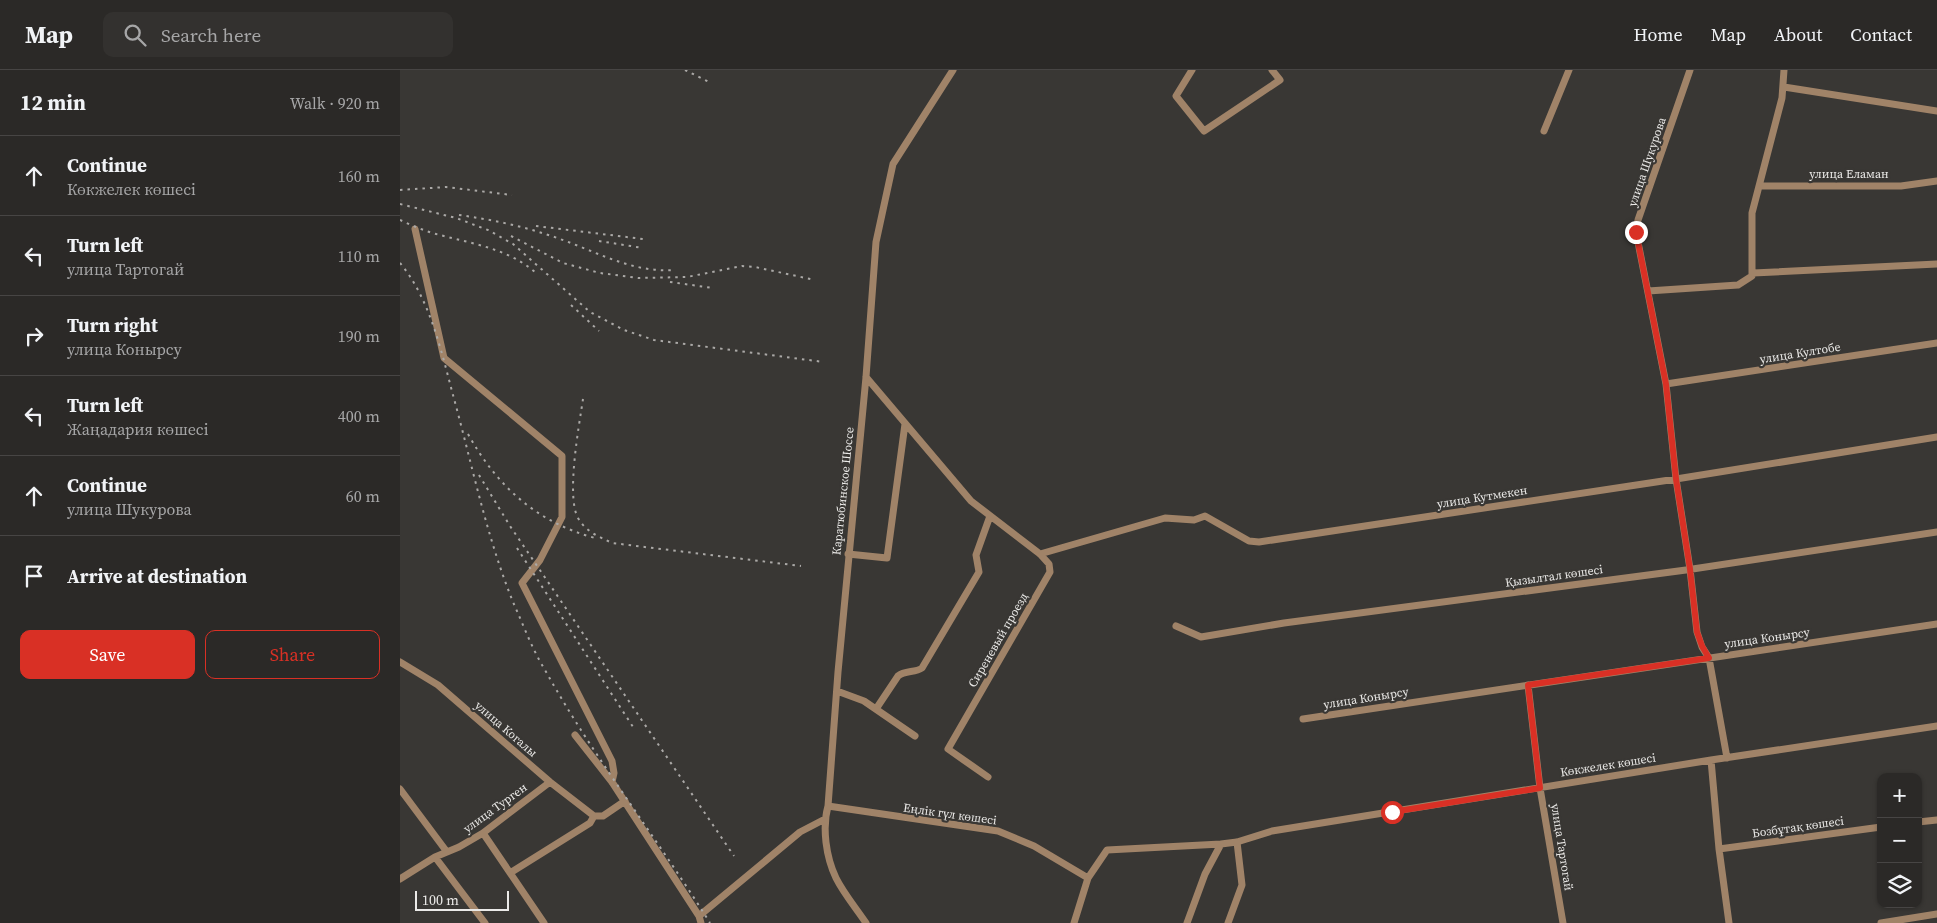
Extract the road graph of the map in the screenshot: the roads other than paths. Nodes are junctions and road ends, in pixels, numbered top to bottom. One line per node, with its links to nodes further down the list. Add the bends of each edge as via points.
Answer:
1 (953, 70): 17 (street, Каратюбинское Шоссе, via 893,164 876,242)
2 (1192, 70): 3 (street, via 1176,96 1204,131 1280,80)
3 (1272, 70)
4 (1569, 70): 9 (street)
5 (1690, 70): 15 (street, улица Шукурова, via 1636,226)
6 (1784, 70): 7 (street)
7 (1784, 87): 8 (street); 11 (street)
8 (1937, 111)
9 (1544, 132)
10 (1937, 181): 11 (street, улица Еламан, via 1901,186)
11 (1760, 186): 14 (street, via 1752,213)
12 (415, 230): 42 (street, via 444,358 562,456 562,517 540,560 522,583 612,761)
13 (1937, 264): 14 (street)
14 (1753, 273): 15 (street, via 1750,279 1738,284)
15 (1648, 292): 18 (street, улица Шукурова)
16 (1937, 343): 18 (street, улица Култобе)
17 (866, 377): 19 (street); 24 (street, Каратюбинское Шоссе)
18 (1666, 384): 21 (street, улица Шукурова)
19 (905, 424): 22 (street, via 971,501); 24 (street, via 888,558)
20 (1937, 437): 21 (street, улица Кутмекен)
21 (1676, 479): 25 (street, улица Кутмекен, via 1259,542 1250,541 1205,516 1194,520 1165,518); 26 (street, улица Шукурова)
22 (990, 516): 25 (street); 33 (street, via 976,555 979,572 922,668 901,673)
23 (1937, 532): 26 (street, Қызылтал көшесі)
24 (848, 554): 32 (street, Каратюбинское Шоссе)
25 (1040, 554): 40 (street, Сиреневый проезд, via 1049,564 1050,572 948,749)
26 (1690, 569): 28 (street, Қызылтал көшесі, via 1201,637); 29 (street, улица Шукурова, via 1697,632)
27 (1937, 624): 29 (street, улица Конырсу)
28 (1176, 626)
29 (1709, 658): 31 (street, улица Конырсу); 38 (street, улица Шукурова)
30 (400, 662): 41 (street, улица Когалы, via 438,685)
31 (1528, 685): 34 (street, улица Конырсу); 43 (street, улица Тартогай)
32 (837, 691): 33 (street, via 864,700); 46 (street, Каратюбинское Шоссе)
33 (876, 709): 37 (street)
34 (1303, 719)
35 (1937, 726): 38 (street, Көкжелек көшесі)
36 (575, 735): 42 (street)
37 (915, 736)
38 (1727, 758): 39 (street, Көкжелек көшесі)
39 (1711, 760): 43 (street, Көкжелек көшесі); 55 (street)
40 (988, 777)
41 (550, 782): 47 (street, улица Когалы); 52 (street, улица Турген)
42 (612, 782): 45 (street)
43 (1540, 788): 53 (street, Көкжелек көшесі, via 1272,831); 69 (street, улица Тартогай)
44 (400, 789): 56 (street)
45 (625, 801): 47 (street, via 603,816); 62 (street)
46 (828, 806): 48 (street, Каратюбинское Шоссе); 59 (street, Еңлік гүл көшесі, via 998,831 1034,846)
47 (594, 816): 58 (street, via 590,823)
48 (825, 819): 62 (street, via 800,832); 65 (street, Каратюбинское Шоссе, via 827,847 836,878)
49 (1937, 820): 50 (street)
50 (1922, 822)
51 (1877, 829): 55 (street, Бозбұтақ көшесі)
52 (483, 833): 56 (street, улица Турген); 58 (street)
53 (1237, 842): 54 (street, Көкжелек көшесі); 68 (street, via 1242,885)
54 (1221, 844): 59 (street, Көкжелек көшесі, via 1106,850); 67 (street, via 1205,874)
55 (1719, 849): 70 (street)
56 (447, 852): 57 (street, улица Турген)
57 (435, 856): 60 (street, улица Турген); 63 (street)
58 (510, 873): 64 (street)
59 (1088, 878): 66 (street)
60 (400, 879)
61 (1937, 914): 71 (street)
62 (700, 919)
63 (485, 923)
64 (544, 923)
65 (866, 923)
66 (1074, 923)
67 (1188, 923)
68 (1228, 923)
69 (1563, 923)
70 (1729, 923)
71 (1880, 923)

